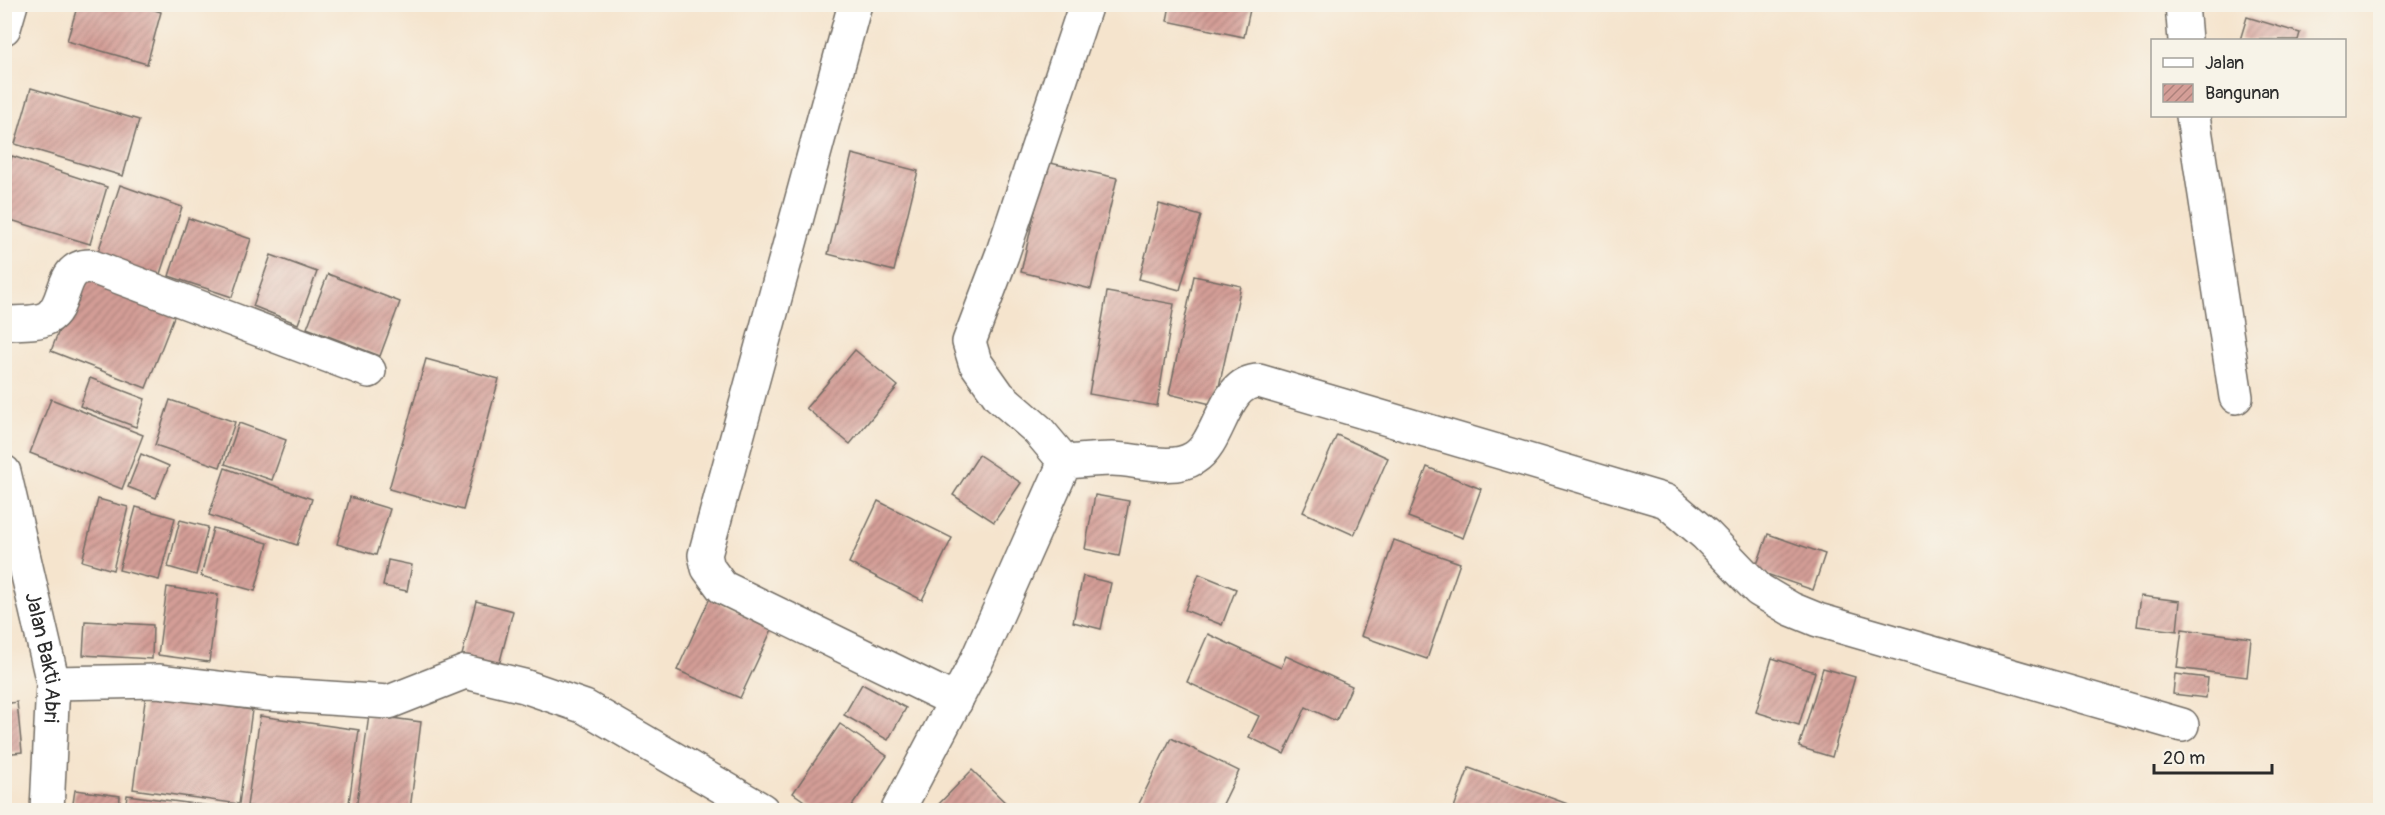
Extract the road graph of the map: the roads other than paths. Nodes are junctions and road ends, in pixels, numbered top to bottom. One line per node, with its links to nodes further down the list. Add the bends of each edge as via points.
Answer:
1 (10, 4): 5 (street)
2 (855, 4): 14 (street, via 705,555 708,568 722,587)
3 (1086, 4): 11 (street, via 969,342 975,362 999,396 1038,430)
4 (2182, 4): 6 (street)
5 (4, 28)
6 (2185, 39)
7 (2193, 117): 10 (street)
8 (4, 323): 9 (street, via 47,318 54,312 69,276 76,269 90,266)
9 (369, 371)
10 (2236, 397)
11 (1065, 462): 14 (street); 15 (street, via 1111,459 1174,464 1190,460 1202,453 1243,384 1259,381 1666,501 1706,535 1759,590 1791,609)
12 (4, 472): 13 (street, Jalan Bakti Abri)
13 (53, 682): 16 (street, Jalan Bakti Abri); 17 (street, via 158,681 389,702 465,672 524,686 585,707)
14 (956, 701): 18 (street)
15 (2182, 725)
16 (47, 810)
17 (762, 810)
18 (898, 810)

